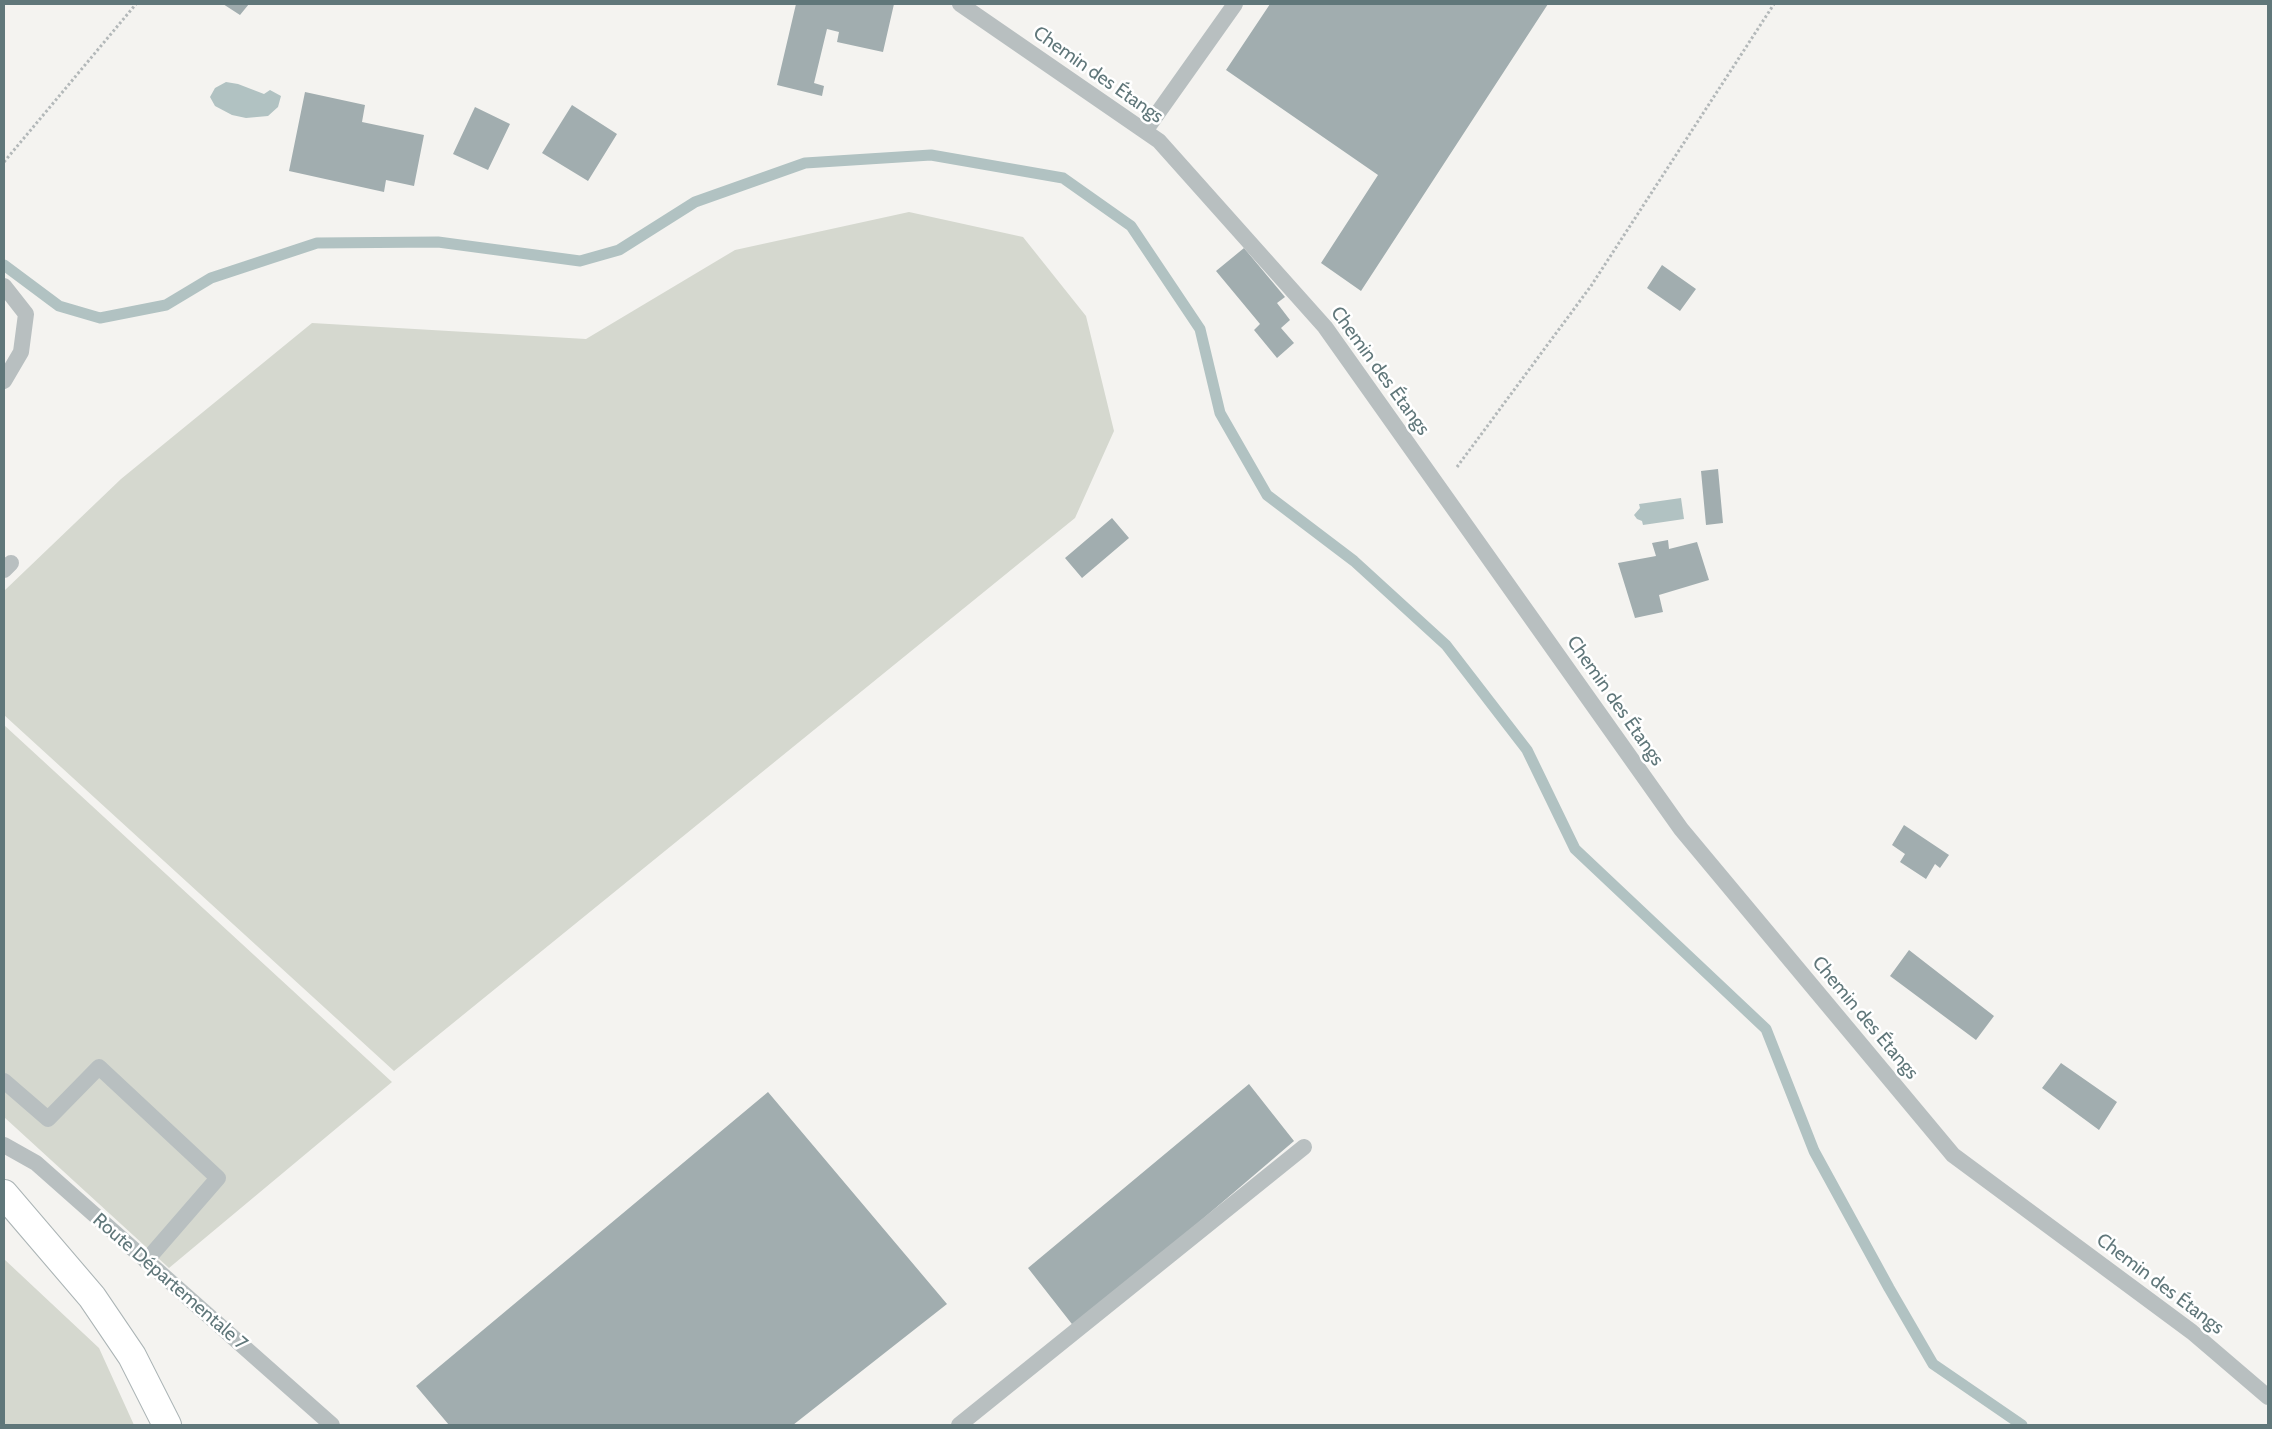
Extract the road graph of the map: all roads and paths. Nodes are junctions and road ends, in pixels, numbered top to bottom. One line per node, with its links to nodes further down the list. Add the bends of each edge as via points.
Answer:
1 (136, 4): 6 (path)
2 (960, 4): 5 (lane, Chemin des Étangs)
3 (1235, 4): 5 (lane)
4 (1774, 4): 9 (path, via 1591,286)
5 (1145, 131): 9 (lane, Chemin des Étangs, via 1159,141 1325,327)
6 (4, 162)
7 (4, 286): 8 (lane, via 26,314 21,352)
8 (4, 381)
9 (1441, 490): 15 (lane, Chemin des Étangs, via 1681,829 1953,1155 2192,1332)
10 (4, 1080): 14 (lane, via 48,1119 99,1067 218,1178)
11 (4, 1145): 14 (lane, Route Départementale 7, via 36,1163)
12 (1304, 1147): 18 (lane)
13 (4, 1194): 16 (main road, via 92,1298 132,1356)
14 (146, 1261): 17 (lane, Route Départementale 7)
15 (2268, 1396)
16 (167, 1425)
17 (332, 1425)
18 (959, 1425)

